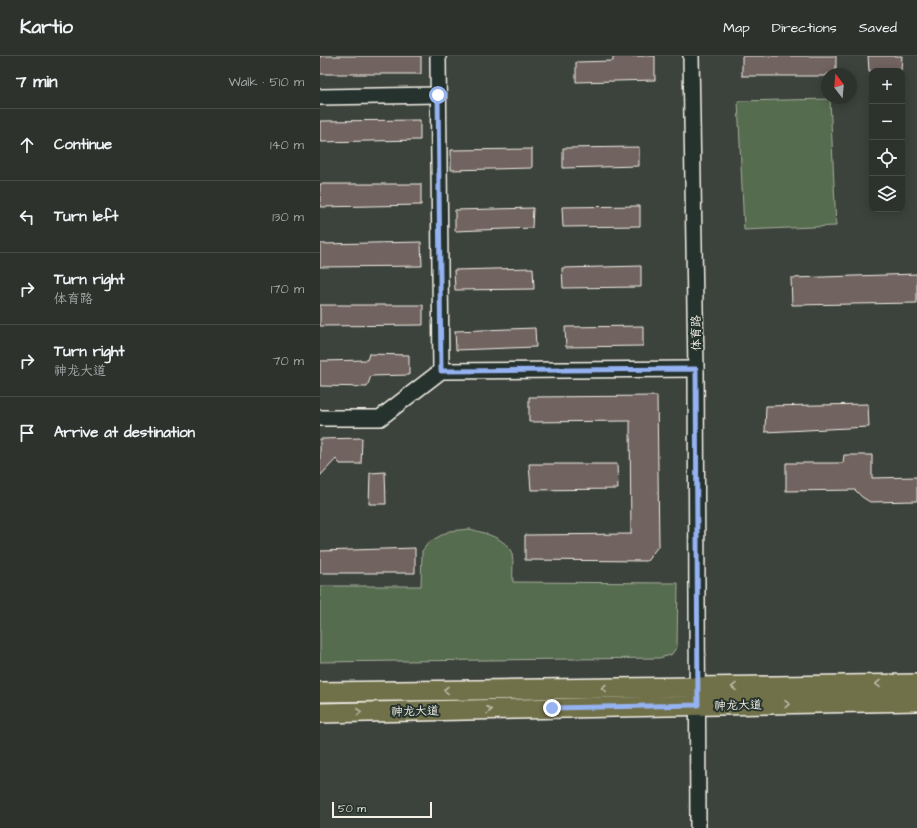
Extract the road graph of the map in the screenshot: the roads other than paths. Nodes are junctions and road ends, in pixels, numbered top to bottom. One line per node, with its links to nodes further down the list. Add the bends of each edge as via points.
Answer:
1 (438, 56): 3 (street)
2 (691, 56): 5 (street, 体育路)
3 (438, 95): 4 (street); 6 (street)
4 (320, 97)
5 (696, 369): 6 (street); 10 (street, 体育路)
6 (441, 371): 7 (street, via 380,418)
7 (320, 418)
8 (917, 684): 10 (main road, 神龙大道, one-way to 10)
9 (320, 692): 10 (main road, 神龙大道, one-way to 9)
10 (697, 696): 11 (main road, 神龙大道, one-way to 11); 12 (main road, 神龙大道, one-way to 10); 13 (street, 体育路)
11 (917, 701)
12 (320, 713)
13 (698, 828)

